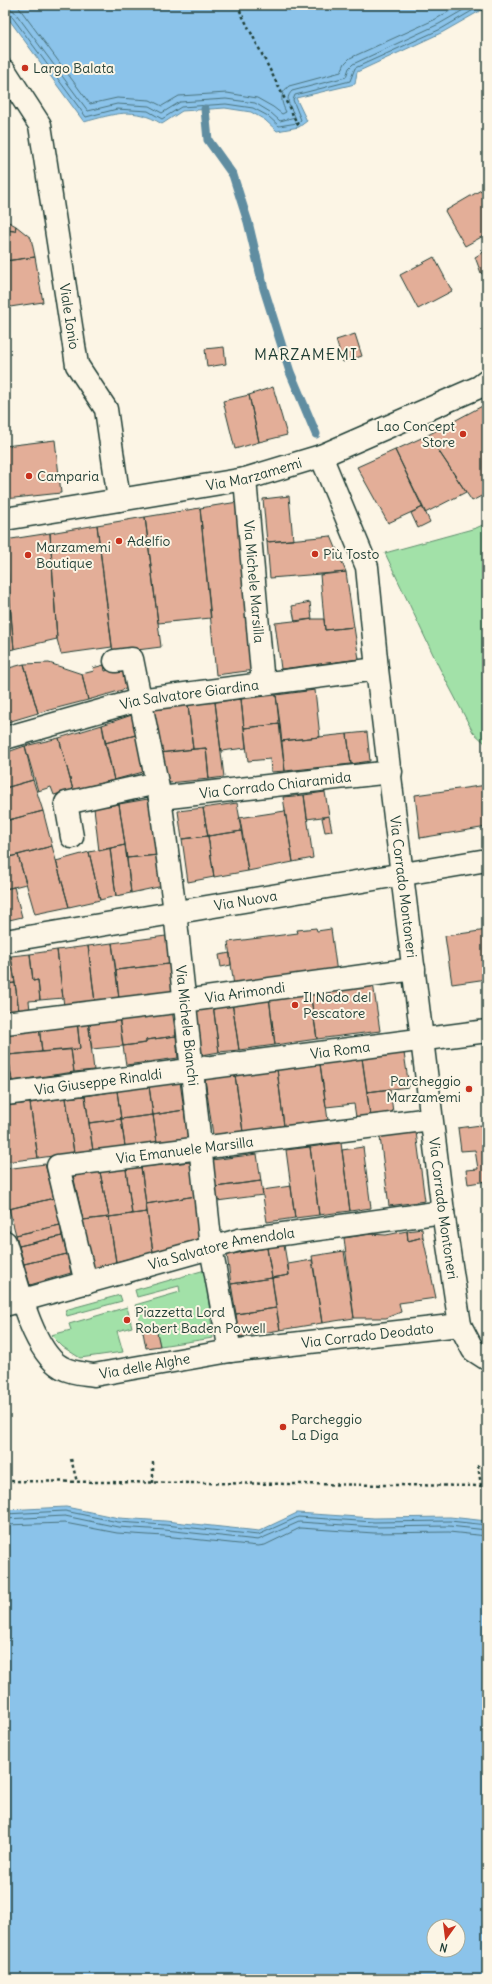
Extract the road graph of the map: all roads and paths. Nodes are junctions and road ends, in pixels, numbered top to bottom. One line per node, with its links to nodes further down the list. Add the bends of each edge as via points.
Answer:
1 (237, 5): 3 (path)
2 (5, 71): 7 (street, Viale Ionio, via 40,125 77,365 106,409)
3 (299, 127)
4 (487, 381): 5 (street, Via Marzamemi, via 479,387)
5 (321, 456): 6 (street, Via Marzamemi); 10 (street, Via Corrado Montoneri, via 367,567)
6 (245, 478): 7 (street, Via Marzamemi); 11 (street, Via Michele Marsilla)
7 (119, 500): 8 (street, Via Marzamemi)
8 (5, 519)
9 (115, 661): 12 (street, Via Michele Bianchi, via 132,659)
10 (378, 668): 11 (street, Via Salvatore Giardina); 14 (street, Via Corrado Montoneri)
11 (263, 684): 12 (street, Via Salvatore Giardina)
12 (139, 700): 13 (street, Via Salvatore Giardina); 15 (street, Via Michele Bianchi)
13 (5, 738)
14 (391, 772): 15 (street, Via Corrado Chiaramida); 18 (street, Via Corrado Montoneri)
15 (158, 790): 16 (street, Via Corrado Chiaramida, via 66,803); 19 (street, Via Michele Bianchi)
16 (72, 837)
17 (487, 860): 18 (street, Via Nuova)
18 (402, 876): 19 (street, Via Nuova); 21 (street, Via Corrado Montoneri)
19 (175, 912): 20 (street, Via Nuova); 22 (street, Via Michele Bianchi)
20 (5, 941)
21 (414, 969): 22 (street, Via Arimondi); 25 (street, Via Corrado Montoneri)
22 (184, 1001): 23 (street, Via Arimondi); 26 (street, Via Michele Bianchi)
23 (5, 1023)
24 (487, 1031): 25 (street, Via Roma)
25 (423, 1040): 26 (street, Via Roma); 28 (street, Via Corrado Montoneri)
26 (192, 1070): 27 (street, Via Giuseppe Rinaldi); 29 (street, Via Michele Bianchi)
27 (5, 1094)
28 (431, 1118): 29 (street, Via Emanuele Marsilla); 30 (street, Via Corrado Montoneri)
29 (201, 1148): 32 (street, Via Michele Bianchi); 33 (street, Via Emanuele Marsilla, via 58,1166)
30 (443, 1212): 32 (street, Via Salvatore Amendola, via 239,1240); 35 (street, Via Corrado Montoneri)
31 (5, 1242): 34 (street)
32 (211, 1248): 33 (street, Via Salvatore Amendola); 36 (street, Via Michele Bianchi)
33 (86, 1283): 34 (street, Via Salvatore Amendola)
34 (14, 1303): 36 (street, Via delle Alghe, via 48,1357 60,1367 73,1372 94,1374)
35 (460, 1325): 36 (street, Via Corrado Deodato); 37 (street, via 473,1350)
36 (230, 1351)
37 (487, 1359)
38 (71, 1459): 42 (path)
39 (153, 1460): 43 (path)
40 (478, 1465): 44 (path)
41 (5, 1481): 42 (path)
42 (77, 1482): 43 (path)
43 (153, 1482): 44 (path)
44 (481, 1486): 45 (path)
45 (487, 1486)

